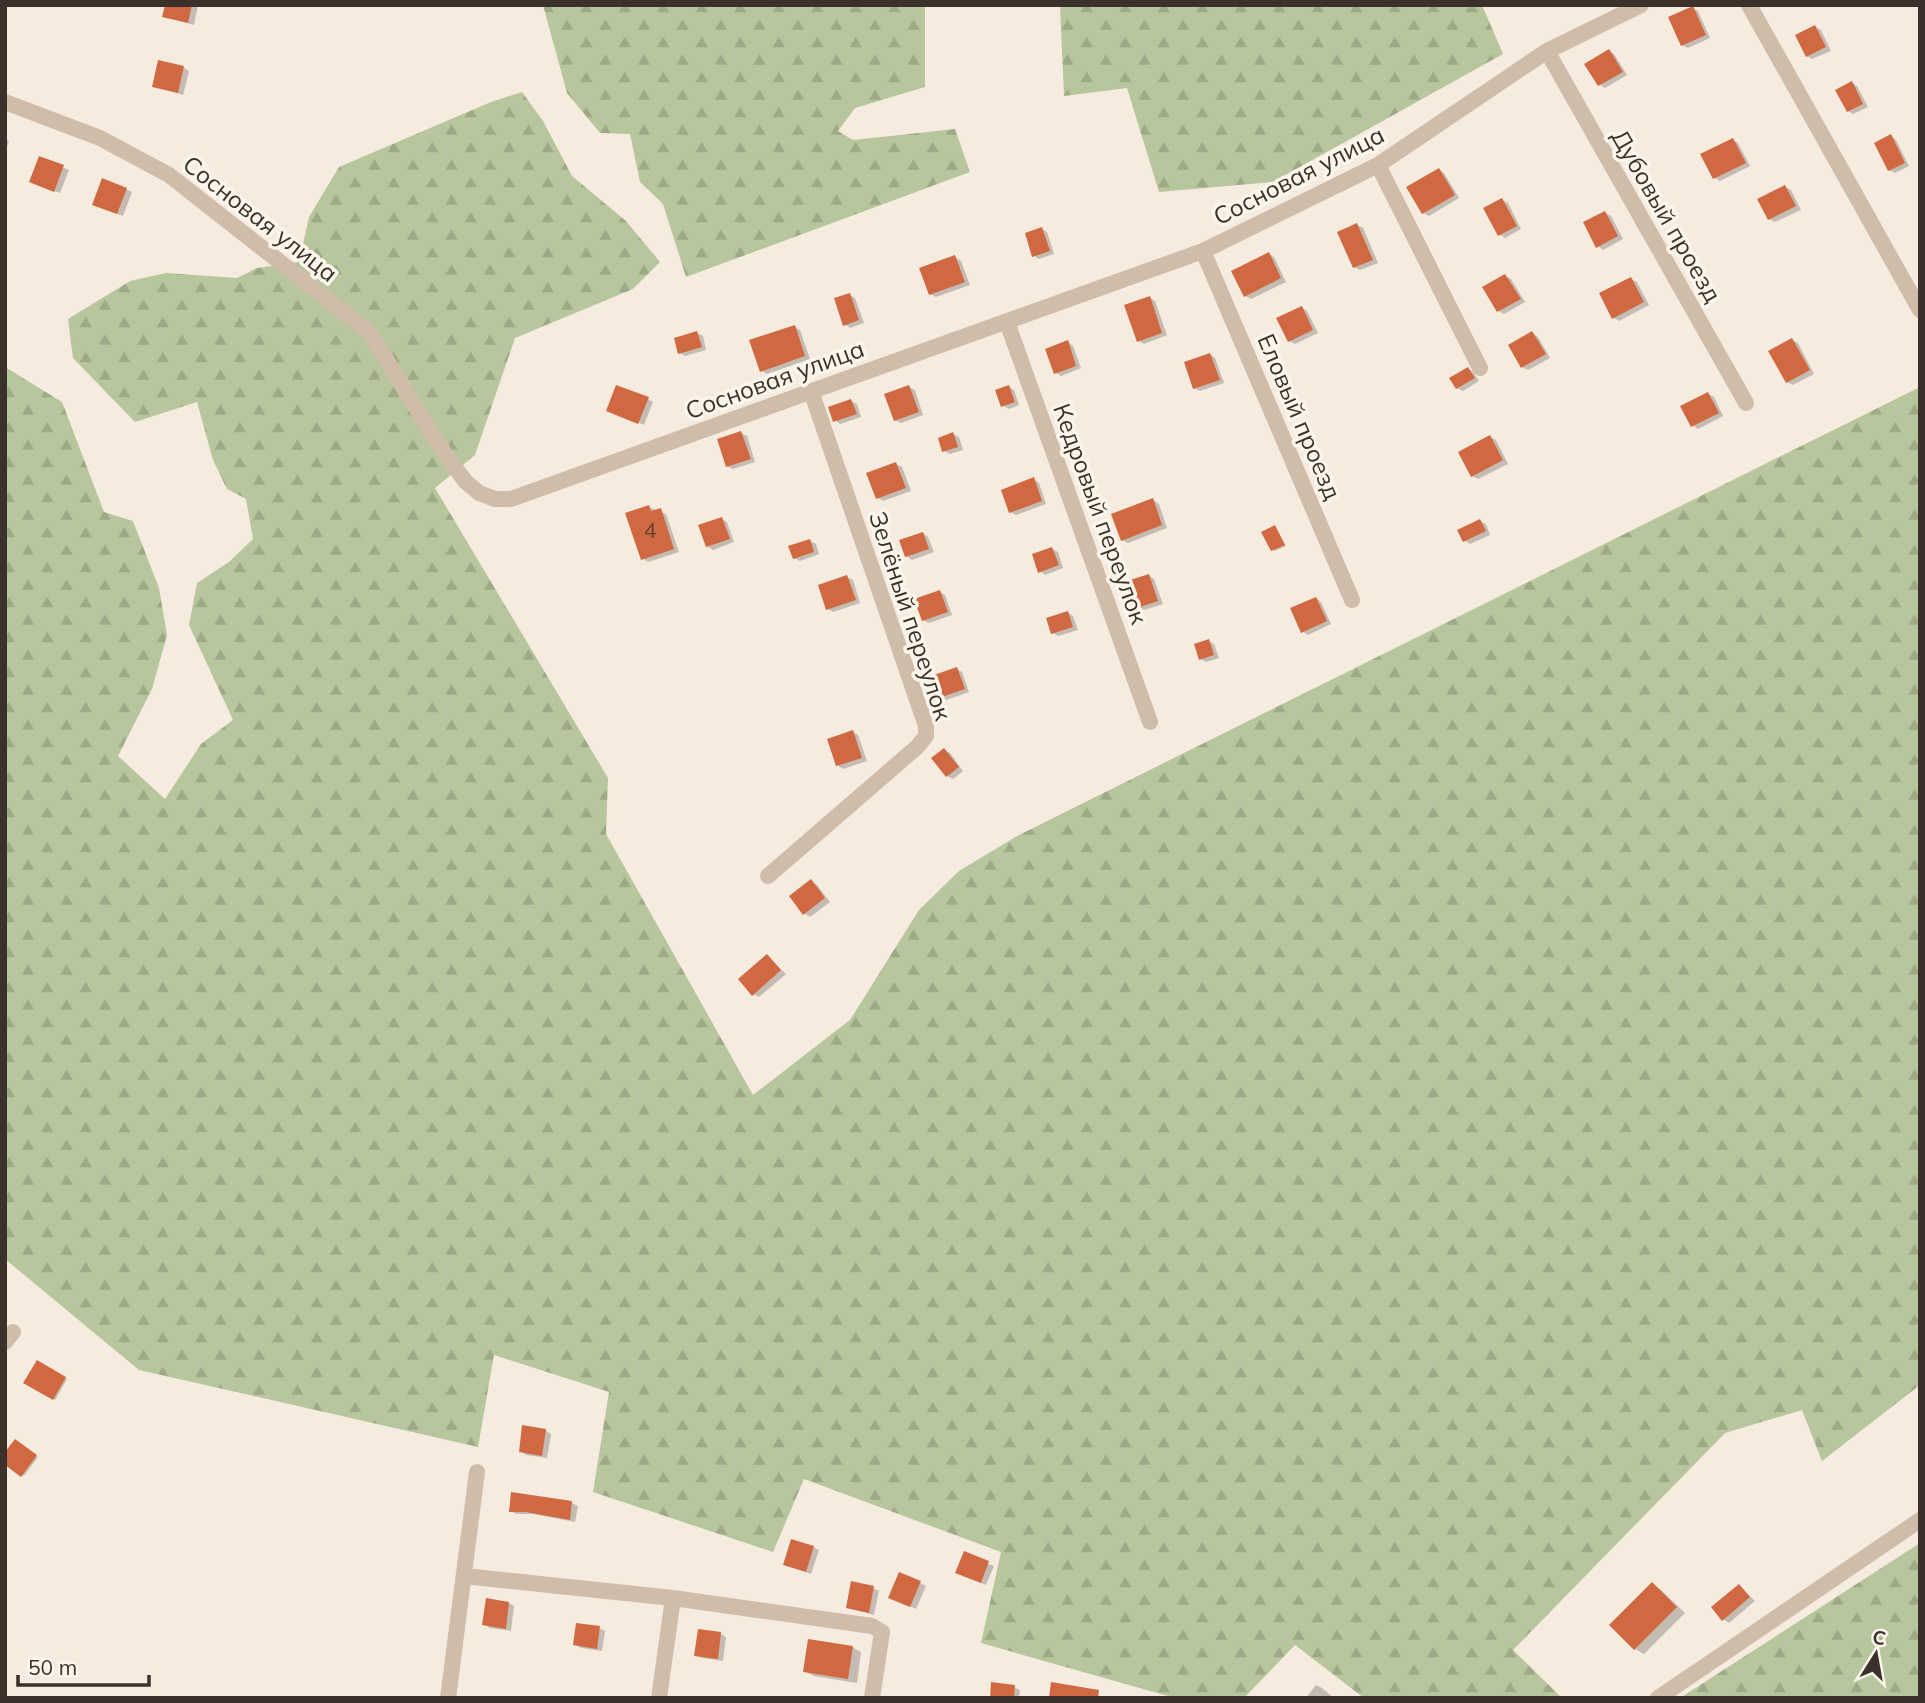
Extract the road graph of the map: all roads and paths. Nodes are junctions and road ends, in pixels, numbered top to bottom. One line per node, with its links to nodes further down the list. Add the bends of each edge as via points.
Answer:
1 (1641, 5): 3 (street, Сосновая улица)
2 (1749, 5): 7 (street)
3 (1547, 51): 5 (street, Сосновая улица); 11 (street, Дубовый проезд)
4 (5, 102): 10 (street, Сосновая улица, via 100,138 169,175 369,332 465,481 495,499 527,494)
5 (1378, 165): 6 (street, Сосновая улица); 9 (street)
6 (1203, 251): 8 (street, Сосновая улица); 12 (street, Еловый проезд)
7 (1920, 310)
8 (1007, 322): 10 (street, Сосновая улица); 13 (street, Кедровый переулок)
9 (1479, 368)
10 (811, 391): 14 (street, Зелёный переулок, via 926,736)
11 (1746, 404)
12 (1352, 600)
13 (1150, 722)
14 (768, 876)
15 (477, 1472): 17 (street)
16 (1920, 1520): 22 (street)
17 (464, 1576): 18 (street); 19 (street)
18 (673, 1598): 20 (street); 21 (street, via 873,1626 882,1632)
19 (448, 1698)
20 (659, 1698)
21 (873, 1698)
22 (1658, 1698)

